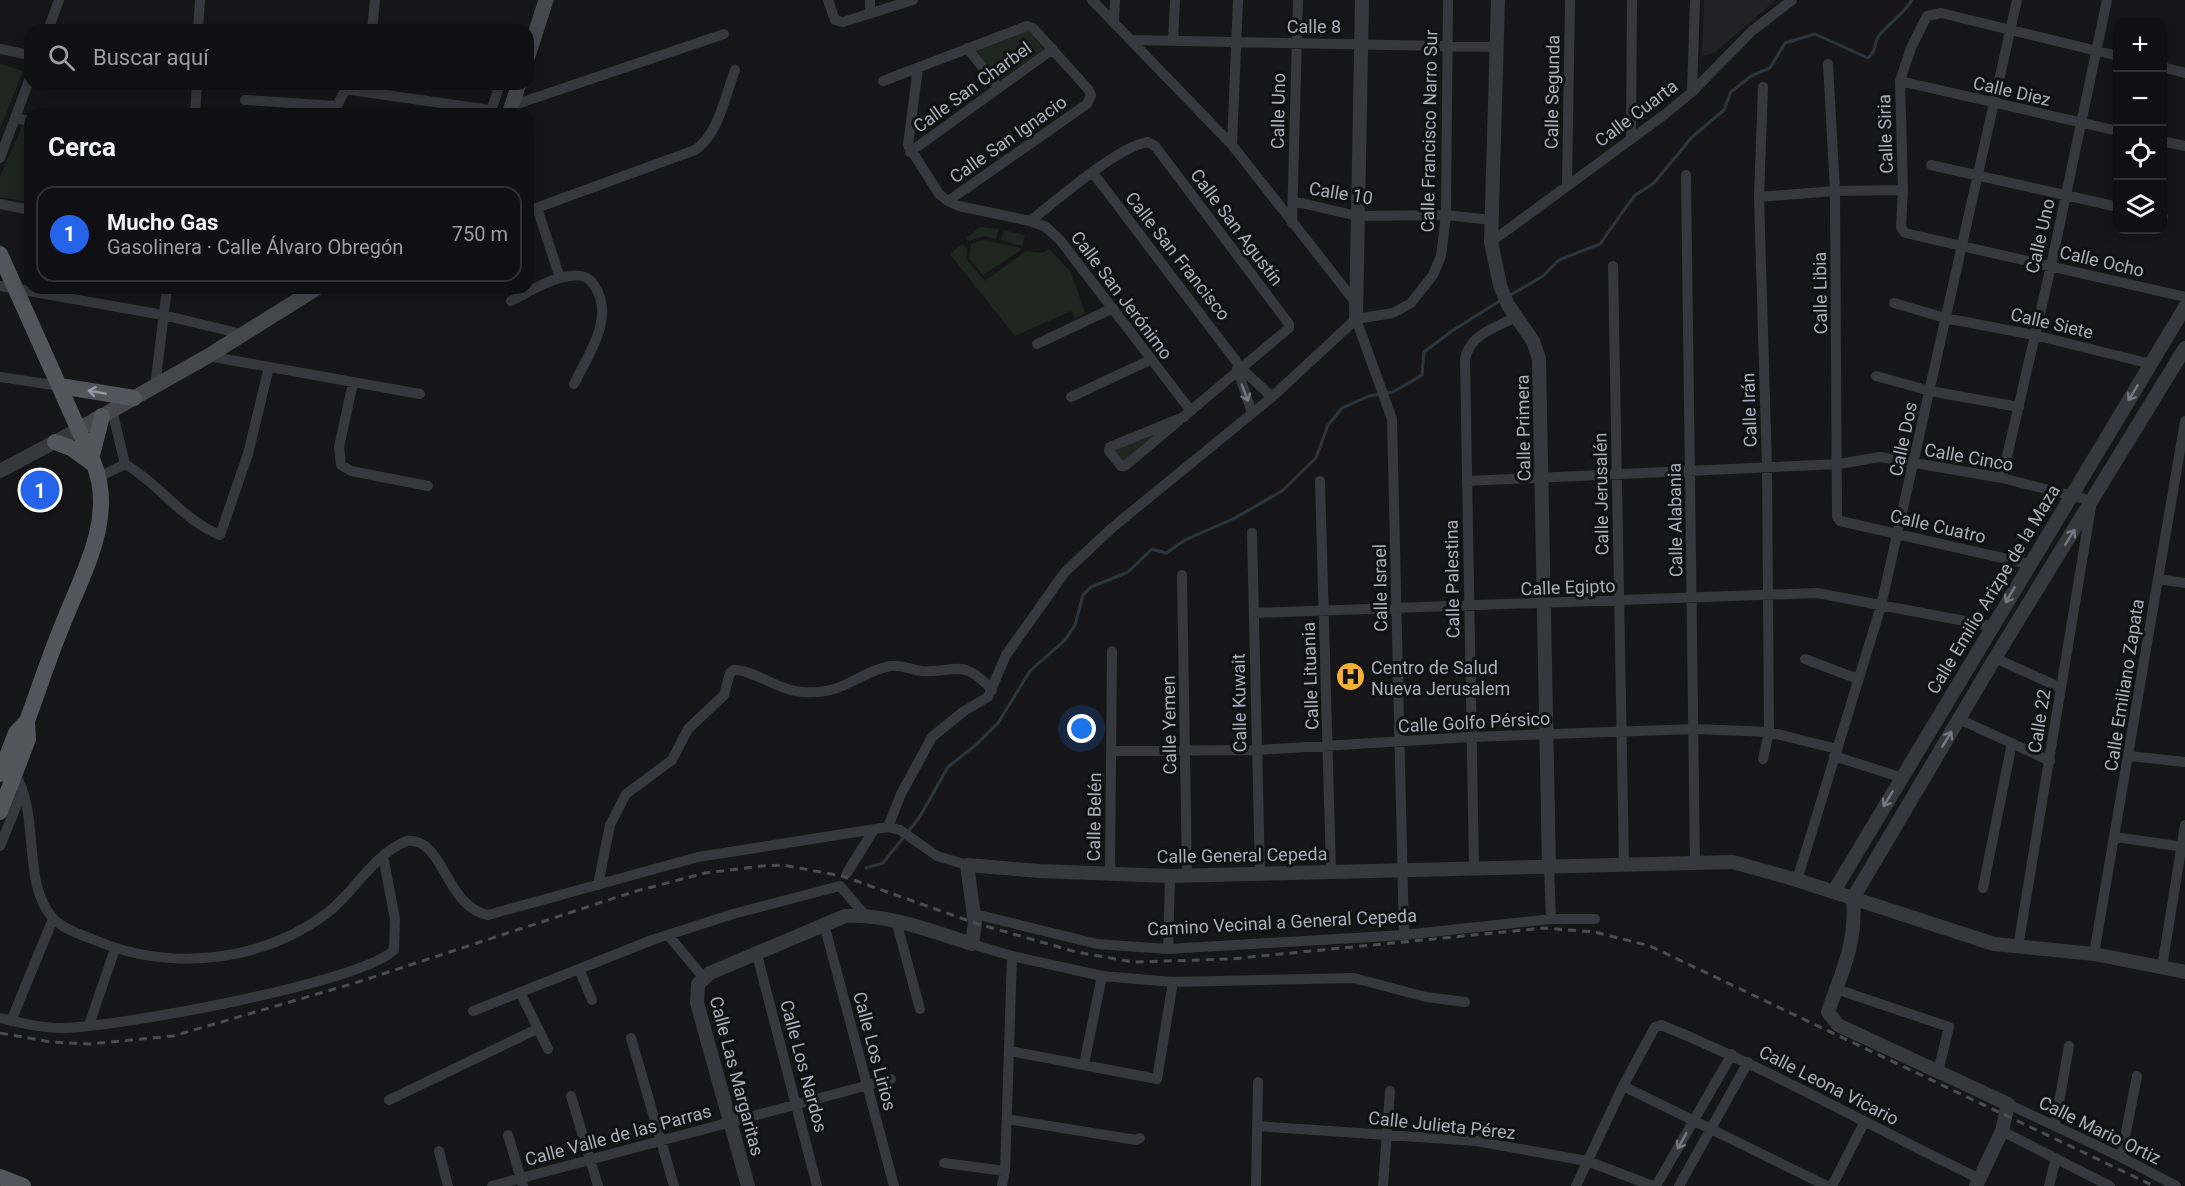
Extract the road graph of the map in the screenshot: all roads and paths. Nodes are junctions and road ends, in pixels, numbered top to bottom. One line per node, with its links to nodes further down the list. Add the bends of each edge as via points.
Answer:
1 (59, 0): 24 (street)
2 (200, 0): 25 (street)
3 (375, 0): 26 (street)
4 (546, 0): 27 (main road)
5 (828, 0): 22 (street, via 838,22)
6 (870, 0): 22 (street)
7 (913, 0): 22 (street)
8 (1092, 0): 23 (street)
9 (1115, 0): 23 (street)
10 (1175, 0): 31 (street)
11 (1238, 0): 32 (street)
12 (1298, 0): 33 (street, Calle Uno)
13 (1362, 0): 34 (street)
14 (1448, 0): 35 (street, Calle Francisco Narro Sur)
15 (1498, 0): 36 (street, Calle Primera)
16 (1570, 0): 82 (street, Calle Segunda)
17 (1632, 0): 72 (street)
18 (1695, 0): 58 (street)
19 (1792, 0): 58 (street, Calle Cuarta, via 1752,32)
20 (2017, 0): 28 (street, Calle Dos)
21 (2107, 0): 40 (street, Calle Uno)
22 (870, 14)
23 (1114, 22): 30 (street)
24 (50, 24)
25 (198, 24)
26 (373, 24)
27 (534, 31)
28 (2010, 31): 40 (street); 49 (street, Calle Siria, via 1941,13 1927,16); 60 (street, Calle Dos)
29 (724, 34): 67 (street)
30 (1132, 40): 31 (street, Calle 8); 74 (street)
31 (1173, 41): 32 (street, Calle 8)
32 (1237, 42): 33 (street, Calle 8); 74 (street)
33 (1296, 42): 34 (street, Calle 8); 88 (street, Calle Uno)
34 (1361, 43): 35 (street, Calle 8); 95 (street)
35 (1447, 46): 36 (street, Calle 8); 94 (street, Calle Francisco Narro Sur)
36 (1496, 47): 96 (street, Calle Primera)
37 (967, 48): 39 (street, via 1030,26); 44 (street); 51 (street)
38 (0, 49): 41 (street)
39 (1053, 49): 51 (street, Calle San Charbel); 87 (street, Calle San Ignacio, via 1088,89 1091,95 1087,104)
40 (2096, 51): 42 (street); 70 (street, Calle Uno)
41 (24, 54)
42 (2113, 55)
43 (1827, 64): 84 (street, Calle Libia)
44 (918, 68): 48 (street); 76 (street, via 907,137)
45 (2167, 68): 47 (street)
46 (735, 70): 92 (street, via 712,134 704,144)
47 (2185, 73)
48 (883, 81)
49 (1900, 81): 60 (street, Calle Diez); 83 (street, Calle Siria)
50 (1763, 87): 86 (street, Calle Irán)
51 (999, 88): 76 (street, Calle San Charbel)
52 (26, 90): 68 (street)
53 (197, 90): 61 (street)
54 (344, 90): 63 (street)
55 (363, 90): 64 (street)
56 (498, 90): 65 (street)
57 (517, 90): 66 (main road)
58 (1692, 92): 72 (street, Calle Cuarta)
59 (245, 100): 62 (street)
60 (1994, 104): 70 (street, Calle Diez); 81 (street, Calle Dos)
61 (195, 108)
62 (316, 108)
63 (335, 108)
64 (467, 108)
65 (491, 108)
66 (511, 108)
67 (516, 108)
68 (15, 118): 69 (street); 77 (street)
69 (24, 120)
70 (2081, 123): 71 (street, Calle Diez); 85 (street, Calle Uno)
71 (2113, 130)
72 (1631, 137): 82 (street, Calle Cuarta)
73 (2167, 142): 75 (street)
74 (1232, 145): 98 (street)
75 (2185, 147)
76 (910, 152): 87 (street)
77 (0, 158)
78 (1931, 165): 81 (street)
79 (1093, 172): 97 (street); 131 (street, Calle San Francisco); 131 (street, Calle San Agustín, via 1142,143 1155,147 1287,320 1289,328)
80 (1686, 175): 155 (street, Calle Alabania)
81 (1978, 176): 85 (street); 101 (street, Calle Dos)
82 (1567, 185): 100 (street, Calle Cuarta)
83 (1903, 190): 84 (street); 99 (street, Calle Siria, via 1901,227)
84 (1834, 191): 86 (street); 151 (street, Calle Libia)
85 (2066, 195): 90 (street); 104 (street, Calle Uno)
86 (1759, 197): 154 (street, Calle Irán)
87 (948, 201): 97 (street, Calle San Jerónimo)
88 (1293, 201): 95 (street, Calle 10); 98 (street, Calle Uno)
89 (0, 204): 91 (street)
90 (2113, 206)
91 (24, 209)
92 (534, 210)
93 (534, 213): 105 (street)
94 (1446, 214): 95 (street, Calle 10); 96 (street, Calle 10); 122 (street, Calle Francisco Narro Sur, via 1437,266 1411,303 1393,313)
95 (1357, 216): 115 (street)
96 (1492, 220): 100 (street, Calle Primera)
97 (1030, 221): 118 (street, Calle San Jerónimo, via 1046,227 1060,240)
98 (1292, 223): 115 (street)
99 (1905, 233): 101 (street, Calle Ocho)
100 (1491, 242): 120 (street, Calle Primera, via 1500,285)
101 (1961, 247): 104 (street, Calle Ocho); 121 (street, Calle Dos)
102 (0, 254): 106 (main road)
103 (1613, 266): 157 (street, Calle Jerusalén)
104 (2051, 266): 113 (street, Calle Ocho); 124 (street, Calle Uno)
105 (560, 278): 108 (street); 135 (street, via 588,279 595,286 602,309 598,334)
106 (8, 287): 107 (street); 136 (main road)
107 (24, 290)
108 (534, 290)
109 (47, 294): 119 (street)
110 (166, 294): 119 (street)
111 (302, 294): 123 (main road)
112 (526, 294): 114 (street)
113 (2185, 297)
114 (511, 301)
115 (1356, 303): 122 (street)
116 (1894, 303): 121 (street, Calle Siete)
117 (2185, 307): 129 (street, Calle Emilio Arizpe de la Maza)
118 (1113, 308): 125 (street); 128 (street, Calle San Jerónimo)
119 (163, 315): 123 (street); 137 (street)
120 (1516, 317): 158 (street, Calle Primera, via 1533,341 1539,359); 161 (street, Calle Palestina, via 1476,337 1467,350)
121 (1945, 318): 124 (street, Calle Siete); 138 (street, Calle Dos)
122 (1356, 319): 140 (street); 178 (street, Calle Israel, via 1390,406)
123 (242, 334): 127 (main road)
124 (2034, 335): 129 (street, Calle Siete); 143 (street, Calle Uno)
125 (1037, 344)
126 (2185, 348): 164 (street, Calle Emilio Arizpe de la Maza)
127 (208, 356): 130 (street); 137 (main road)
128 (1150, 360): 142 (street); 146 (street, Calle San Jerónimo)
129 (2151, 364): 163 (street, Calle Emilio Arizpe de la Maza, one-way to 163)
130 (269, 367): 134 (street); 150 (street, via 248,454 220,535 200,527 143,474)
131 (1239, 367): 140 (street, Calle San Francisco); 145 (street, Calle San Francisco, one-way to 145); 146 (street)
132 (1876, 375): 138 (street)
133 (0, 377): 136 (street)
134 (353, 383): 139 (street); 162 (street, via 339,447 341,465 351,471)
135 (574, 384)
136 (60, 386): 141 (main road, one-way to 136); 148 (main road)
137 (155, 387): 141 (main road)
138 (1930, 391): 143 (street); 152 (street, Calle Dos)
139 (420, 394)
140 (1272, 397): 145 (street)
141 (134, 398): 144 (main road)
142 (1071, 398)
143 (2019, 406): 159 (street, Calle Uno)
144 (107, 413): 148 (main road); 150 (street); 153 (main road)
145 (1252, 413): 187 (street, via 1113,527 1065,572 1006,655)
146 (1188, 414): 146 (street, via 1110,447 1109,451 1125,466)
147 (2185, 420): 170 (street, Calle Emiliano Zapata)
148 (79, 429): 149 (street); 153 (main road)
149 (55, 442): 153 (main road, via 71,448); 156 (street)
150 (125, 464): 153 (street)
151 (1839, 464): 152 (street, Calle Cinco, via 1873,457); 154 (street, Calle Cinco); 165 (street, Calle Libia, via 1836,513)
152 (1915, 464): 159 (street, Calle Cinco); 167 (street, Calle Dos)
153 (94, 467): 205 (main road, via 101,499 96,541 27,721 16,733)
154 (1767, 467): 155 (street, Calle Cinco); 172 (street, Calle Irán)
155 (1691, 470): 157 (street, Calle Cinco); 173 (street, Calle Alabania)
156 (0, 471)
157 (1617, 472): 158 (street, Calle Cinco); 174 (street, Calle Jerusalén)
158 (1542, 477): 161 (street, Calle Cinco); 175 (street, Calle Primera)
159 (2001, 478): 163 (street, Calle Cinco)
160 (1320, 481): 179 (street, Calle Lituania)
161 (1467, 481): 176 (street, Calle Palestina)
162 (428, 486)
163 (2071, 494): 164 (street, Calle Cinco); 168 (street, Calle Emilio Arizpe de la Maza)
164 (2092, 501): 183 (street, Calle Emilio Arizpe de la Maza, one-way to 164); 186 (street, Calle 22)
165 (1840, 520): 167 (street, Calle Cuatro)
166 (1252, 533): 180 (street, Calle Kuwait)
167 (1899, 534): 168 (street, Calle Cuatro); 177 (street, Calle Dos)
168 (2029, 564): 181 (street, Calle Emilio Arizpe de la Maza, one-way to 181)
169 (1182, 575): 197 (street, Calle Yemen)
170 (2158, 579): 171 (street); 201 (street, Calle Emiliano Zapata)
171 (2185, 583)
172 (1767, 595): 173 (street, Calle Egipto); 177 (street, Calle Egipto, via 1818,593); 191 (street, Calle Irán)
173 (1692, 598): 174 (street, Calle Egipto); 189 (street, Calle Alabania)
174 (1621, 601): 175 (street, Calle Egipto); 190 (street, Calle Jerusalén)
175 (1545, 604): 176 (street, Calle Egipto); 192 (street, Calle Primera)
176 (1470, 606): 178 (street, Calle Egipto); 193 (street, Calle Palestina)
177 (1881, 606): 181 (street, Calle Egipto); 185 (street, Calle Dos)
178 (1397, 610): 179 (street, Calle Egipto); 194 (street, Calle Israel)
179 (1325, 611): 180 (street, Calle Egipto); 196 (street, Calle Lituania)
180 (1254, 613): 198 (street, Calle Kuwait)
181 (1991, 626): 206 (street, Calle Emilio Arizpe de la Maza)
182 (1112, 651): 199 (street, Calle Belén)
183 (1995, 658): 186 (street); 188 (street, Calle Emilio Arizpe de la Maza)
184 (1805, 659): 185 (street)
185 (1858, 679): 200 (street, Calle Dos)
186 (2061, 688): 203 (street, Calle 22)
187 (992, 690): 210 (street, via 985,700 964,711 932,737); 229 (street, via 974,672 955,667 919,671 888,666 839,689 804,692 734,670 724,695 688,729 672,760 626,794 610,825)
188 (1959, 719): 195 (street); 232 (street, Calle Emilio Arizpe de la Maza, one-way to 188)
189 (1695, 729): 190 (street, Calle Golfo Pérsico); 191 (street, Calle Golfo Pérsico); 217 (street, Calle Alabania)
190 (1622, 731): 192 (street, Calle Golfo Pérsico); 216 (street, Calle Jerusalén)
191 (1769, 732): 200 (street, Calle Golfo Pérsico); 202 (street, Calle Irán)
192 (1548, 735): 193 (street, Calle Golfo Pérsico); 219 (street, Calle Primera)
193 (1472, 737): 194 (street, Calle Golfo Pérsico); 220 (street, Calle Palestina)
194 (1400, 742): 196 (street, Calle Golfo Pérsico); 221 (street, Calle Israel)
195 (2012, 743): 203 (street); 230 (street)
196 (1329, 746): 198 (street, Calle Golfo Pérsico); 222 (street, Calle Lituania)
197 (1186, 750): 198 (street, Calle Golfo Pérsico); 199 (street, Calle Golfo Pérsico); 226 (street, Calle Yemen)
198 (1257, 750): 223 (street, Calle Kuwait)
199 (1112, 751): 224 (street, Calle Belén)
200 (1836, 753): 206 (street, Calle Golfo Pérsico); 228 (street, Calle Dos)
201 (2129, 756): 204 (street); 212 (street, Calle Emiliano Zapata)
202 (1763, 759)
203 (2050, 760): 243 (street, Calle 22)
204 (2185, 762)
205 (6, 772): 207 (street); 208 (main road)
206 (1900, 777): 231 (street, Calle Emilio Arizpe de la Maza, one-way to 231)
207 (22, 792): 213 (street); 235 (street, via 37,886)
208 (1, 807)
209 (2185, 825): 214 (street)
210 (888, 827): 211 (street, Calle General Cepeda); 218 (street, Calle General Cepeda, via 900,830 937,856)
211 (873, 831): 227 (street); 229 (street, Calle General Cepeda, via 698,857)
212 (2115, 837): 214 (street); 246 (street, Calle Emiliano Zapata)
213 (0, 846)
214 (2183, 847): 249 (street)
215 (383, 856): 229 (street, via 407,841 424,843 459,898 482,914 496,914); 244 (street, via 327,913 297,932 255,949 200,960); 262 (street, via 395,919 394,950 389,955 314,982 194,1008)
216 (1624, 864): 217 (street, Calle General Cepeda); 219 (street, Calle General Cepeda)
217 (1695, 864): 228 (street, Calle General Cepeda, via 1733,862)
218 (967, 865): 224 (street, Calle General Cepeda); 233 (street)
219 (1549, 867): 220 (street, Calle General Cepeda); 236 (street)
220 (1474, 869): 221 (street, Calle General Cepeda)
221 (1404, 870): 222 (street, Calle General Cepeda); 241 (street, Calle Israel)
222 (1331, 871): 223 (street, Calle General Cepeda)
223 (1260, 873): 226 (street, Calle General Cepeda)
224 (1110, 875): 225 (street, Calle General Cepeda)
225 (1170, 876): 226 (street, Calle General Cepeda); 245 (street)
226 (1187, 876)
227 (844, 880): 234 (street); 240 (street)
228 (1797, 880): 231 (street)
229 (598, 885)
230 (1983, 888)
231 (1834, 891): 232 (street)
232 (1853, 898): 243 (street, via 1936,927); 255 (street, via 1852,944)
233 (975, 914): 242 (street); 245 (street, Camino Vecinal a General Cepeda, via 1097,944)
234 (865, 915): 238 (street); 239 (street, via 845,916)
235 (53, 919): 244 (street); 261 (street)
236 (1551, 919): 237 (street, Camino Vecinal a General Cepeda); 241 (street, Camino Vecinal a General Cepeda)
237 (1595, 919)
238 (896, 921): 242 (street); 259 (street)
239 (824, 924): 247 (street); 275 (street, Calle Los Lirios)
240 (668, 935): 250 (street); 253 (street)
241 (1404, 935): 245 (street, Camino Vecinal a General Cepeda)
242 (972, 944): 248 (street)
243 (2018, 947): 246 (street)
244 (115, 949): 262 (street)
245 (1168, 949)
246 (2094, 954): 249 (street)
247 (757, 955): 253 (street); 280 (street, Calle Los Nardos)
248 (1012, 956): 252 (street); 267 (street)
249 (2162, 967): 251 (street)
250 (579, 969): 256 (street); 257 (street)
251 (2185, 972)
252 (1102, 976): 254 (street); 270 (street)
253 (703, 977): 284 (street, Calle Las Margaritas, via 696,990 697,1004)
254 (1173, 982): 258 (street, via 1364,980 1426,997); 270 (street, via 1157,1079)
255 (1836, 988): 271 (street, via 1828,1012 1838,1025); 271 (street, via 1949,1027)
256 (520, 992): 260 (street); 263 (street)
257 (592, 999)
258 (1465, 1002)
259 (920, 1009)
260 (472, 1011)
261 (5, 1020): 262 (street, via 42,1027)
262 (89, 1025)
263 (537, 1029): 266 (street); 279 (street)
264 (631, 1038): 293 (street)
265 (2068, 1046): 286 (street)
266 (548, 1049)
267 (1010, 1051): 270 (street); 282 (street)
268 (1732, 1054): 269 (street, Calle Leona Vicario); 276 (street, Calle Leona Vicario, via 1661,1025 1655,1027); 283 (street)
269 (1748, 1062): 285 (street, Calle Leona Vicario); 288 (street)
270 (1084, 1064)
271 (1938, 1071): 281 (street)
272 (2137, 1076): 295 (street)
273 (891, 1078): 275 (street, Calle Valle de las Parras)
274 (1258, 1082): 287 (street)
275 (867, 1085): 280 (street, Calle Valle de las Parras); 311 (street, Calle Los Lirios)
276 (1623, 1086): 283 (street); 298 (street)
277 (1390, 1090): 291 (street)
278 (571, 1096): 297 (street)
279 (389, 1100)
280 (797, 1103): 284 (street, Calle Valle de las Parras); 310 (street, Calle Los Nardos)
281 (2008, 1104): 286 (street, Calle Mario Ortiz); 289 (street)
282 (1007, 1119): 292 (street); 300 (street)
283 (1694, 1120): 288 (street); 316 (street, one-way to 316)
284 (731, 1121): 293 (street, Calle Valle de las Parras); 309 (street, Calle Las Margaritas)
285 (1864, 1123): 303 (street, Calle Leona Vicario); 319 (street)
286 (2055, 1125): 295 (street, Calle Mario Ortiz)
287 (1257, 1126): 291 (street, Calle Julieta Pérez); 313 (street)
288 (1711, 1129): 317 (street); 318 (street)
289 (2002, 1131): 296 (street); 303 (street)
290 (508, 1135): 302 (street)
291 (1385, 1135): 298 (street, Calle Julieta Pérez, via 1476,1141); 314 (street)
292 (1140, 1138)
293 (662, 1139): 297 (street, Calle Valle de las Parras); 308 (street)
294 (439, 1151): 305 (street)
295 (2121, 1157): 322 (street, Calle Mario Ortiz)
296 (2056, 1158): 320 (street); 321 (street)
297 (591, 1160): 302 (street, Calle Valle de las Parras); 307 (street)
298 (1587, 1161): 315 (street); 316 (street, Calle Julieta Pérez)
299 (944, 1163): 300 (street)
300 (1005, 1171): 312 (street)
301 (0, 1177): 304 (main road)
302 (522, 1182): 306 (street, Calle Valle de las Parras)
303 (1978, 1183)
304 (23, 1186)
305 (448, 1186)
306 (492, 1186)
307 (598, 1186)
308 (674, 1186)
309 (748, 1186)
310 (817, 1186)
311 (894, 1186)
312 (1002, 1186)
313 (1256, 1186)
314 (1383, 1186)
315 (1576, 1186)
316 (1655, 1186)
317 (1679, 1186)
318 (1827, 1186)
319 (1832, 1186)
320 (2049, 1186)
321 (2110, 1186)
322 (2176, 1186)

